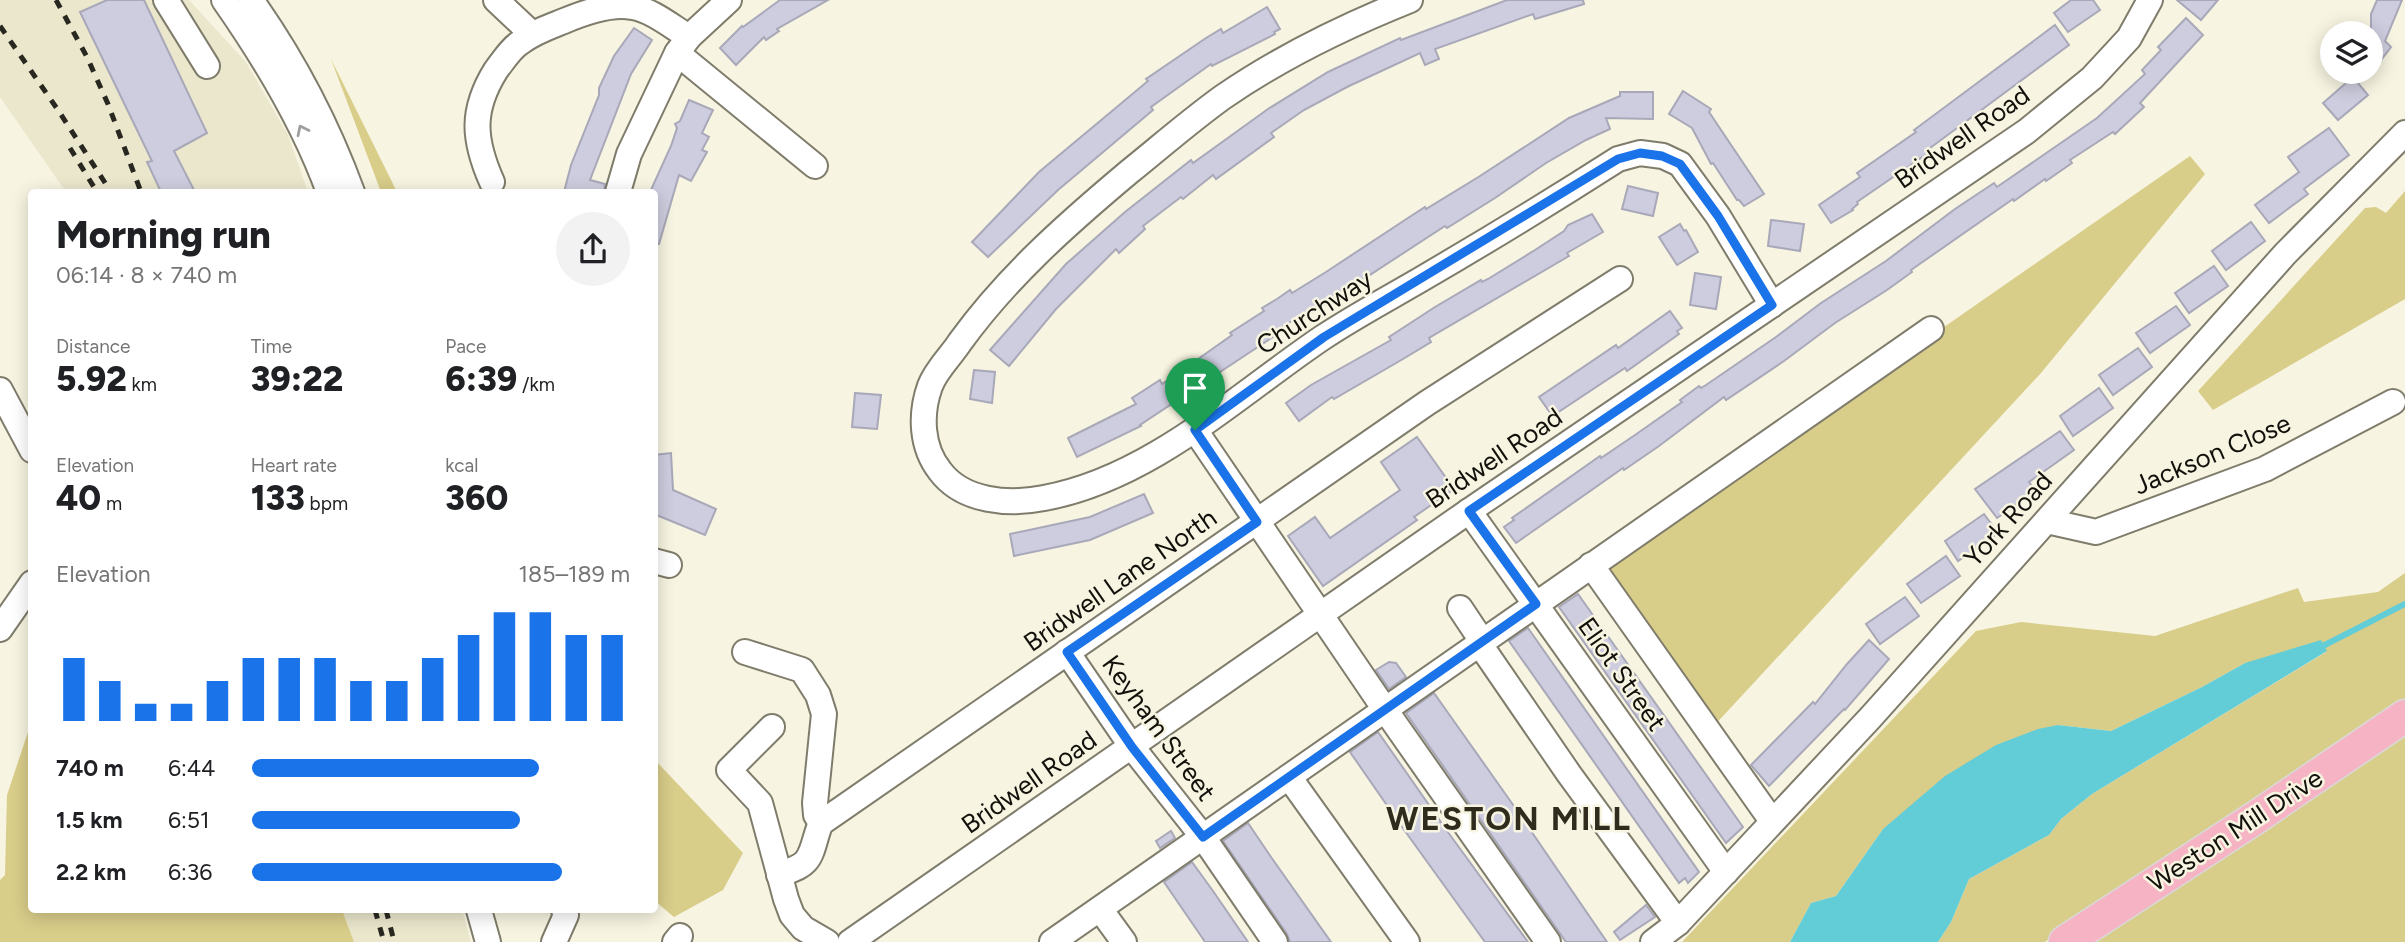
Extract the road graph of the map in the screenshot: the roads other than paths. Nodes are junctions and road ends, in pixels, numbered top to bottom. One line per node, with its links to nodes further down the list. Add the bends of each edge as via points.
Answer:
1 (166, 0): 10 (street)
2 (224, 0): 14 (street, one-way to 2, via 287,100 256,44)
3 (251, 0): 15 (street, via 309,94)
4 (496, 0): 8 (street)
5 (729, 0): 9 (street)
6 (1410, 0): 22 (street, Churchway, via 1292,54 1223,97 1078,215 1027,262 970,329 931,383 923,416 927,451 942,475 969,494 1006,501 1042,499 1090,486)
7 (2150, 0): 18 (street, Bridwell Road, via 2129,38 2092,78 2038,122)
8 (532, 34): 9 (street, via 575,16 631,6 644,10); 13 (street, via 517,44 483,92 477,123 480,155)
9 (683, 45): 12 (street); 16 (street, via 629,154)
10 (207, 66)
11 (2404, 137): 25 (street, York Road, via 2285,254)
12 (815, 166)
13 (492, 182)
14 (328, 189)
15 (351, 189)
16 (619, 189)
17 (1620, 279): 26 (street, Bridwell Lane North, via 1427,402)
18 (1772, 305): 22 (street, Churchway, via 1680,164 1640,153 1618,159 1324,337); 24 (street, Bridwell Road)
19 (1931, 329): 27 (street)
20 (0, 390): 23 (street)
21 (2393, 402): 25 (street, Jackson Close, via 2266,469 2096,533)
22 (1195, 430): 26 (street)
23 (28, 442)
24 (1469, 511): 29 (street, Eliot Street); 31 (street, Bridwell Road)
25 (2047, 521): 41 (street, York Road)
26 (1257, 522): 31 (street); 35 (street, Bridwell Lane North)
27 (1591, 565): 29 (street); 41 (street)
28 (28, 589): 32 (street)
29 (1536, 604): 33 (street); 44 (street, Eliot Street)
30 (1460, 608): 33 (street)
31 (1320, 614): 36 (street); 39 (street, Bridwell Road)
32 (0, 629)
33 (1480, 642): 36 (street); 49 (street)
34 (745, 652): 42 (street, via 802,670 818,695 824,713 815,803)
35 (1067, 652): 39 (street, Keyham Street); 42 (street, Bridwell Lane North)
36 (1386, 711): 40 (street); 58 (street)
37 (2405, 716): 60 (main road, Weston Mill Drive)
38 (772, 727): 45 (street, via 729,770 760,803)
39 (1132, 747): 43 (street, Keyham Street); 53 (street, Bridwell Road)
40 (1289, 777): 43 (street); 57 (street)
41 (1772, 821): 44 (street, York Road)
42 (821, 823): 45 (street, via 808,859)
43 (1203, 837): 46 (street); 56 (street, Keyham Street)
44 (1726, 872): 49 (street, York Road)
45 (779, 875): 52 (street, via 792,915 803,928)
46 (1100, 908): 54 (street); 55 (street)
47 (480, 913): 50 (street)
48 (566, 913): 51 (street)
49 (1678, 923): 59 (street, York Road)
50 (488, 942)
51 (554, 942)
52 (827, 942)
53 (850, 942)
54 (1052, 942)
55 (1124, 942)
56 (1275, 942)
57 (1407, 942)
58 (1548, 942)
59 (1653, 942)
60 (2065, 942)

